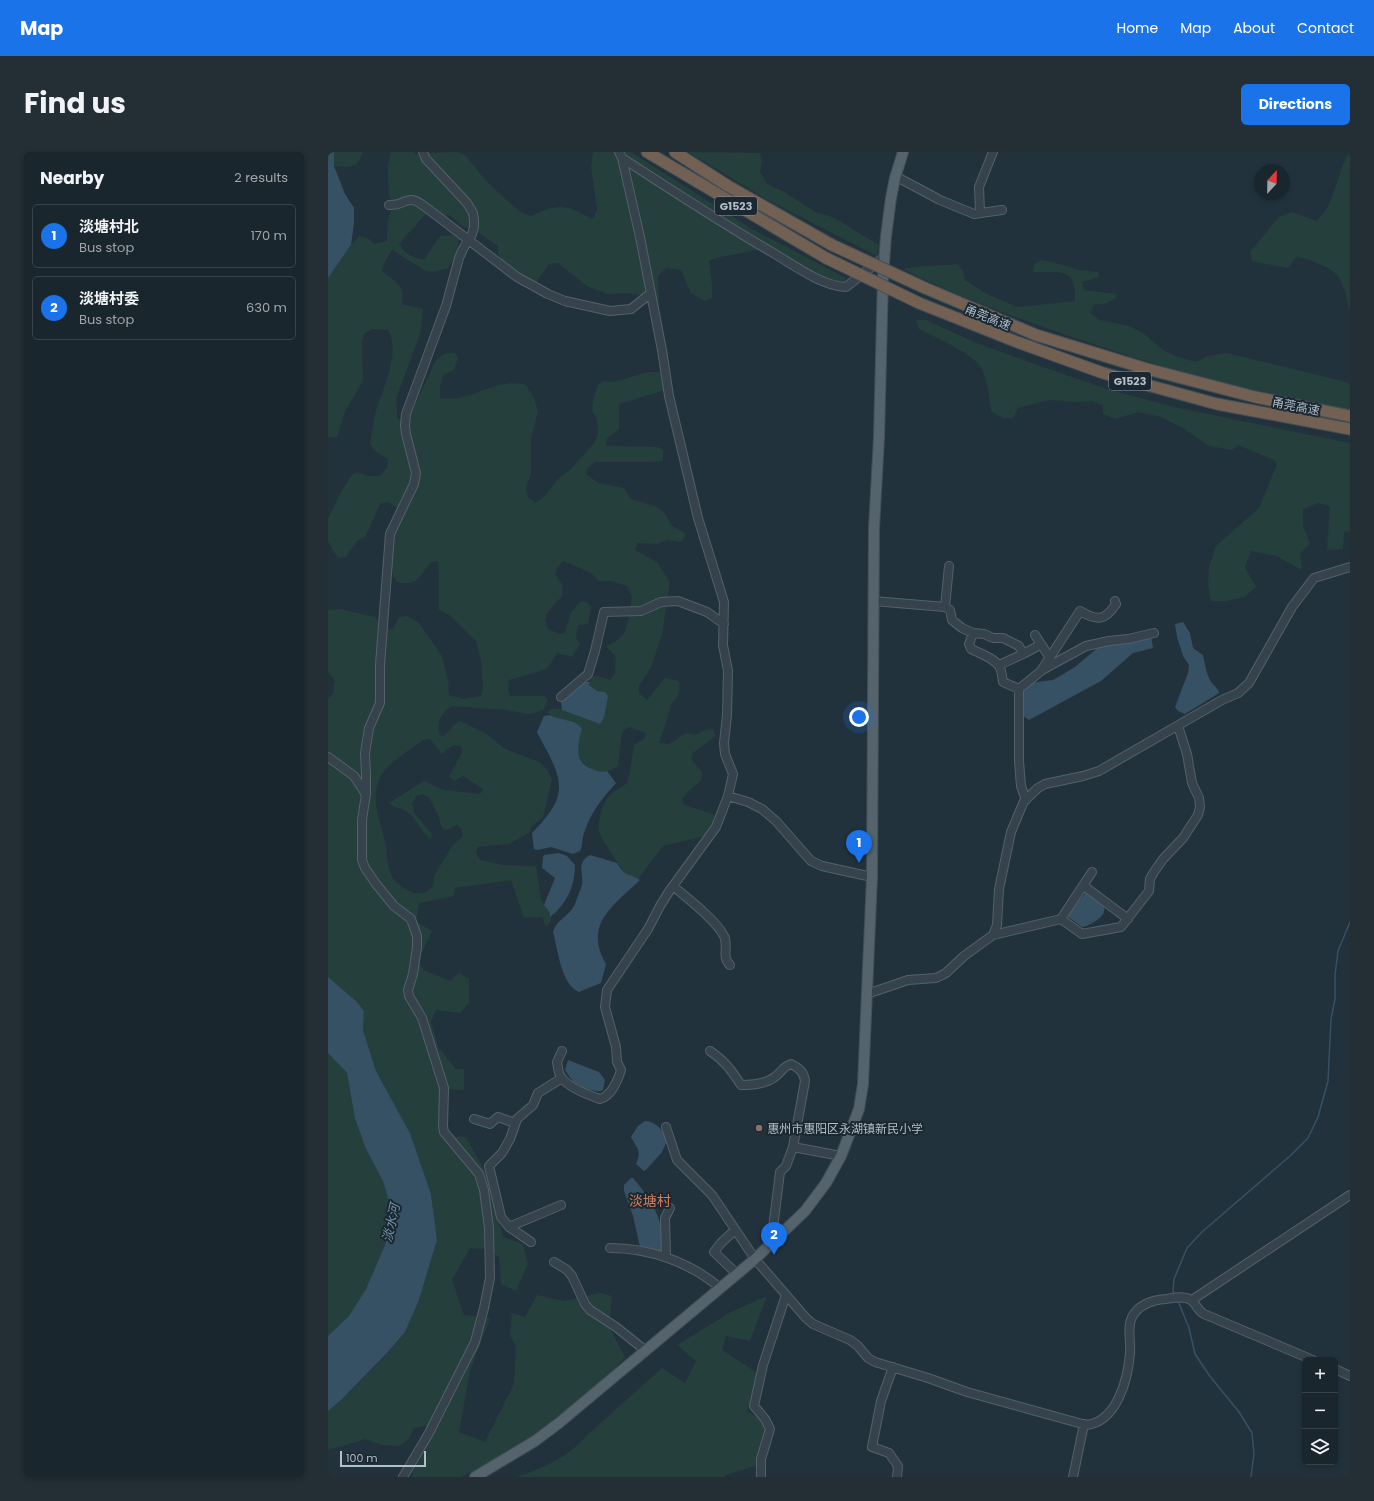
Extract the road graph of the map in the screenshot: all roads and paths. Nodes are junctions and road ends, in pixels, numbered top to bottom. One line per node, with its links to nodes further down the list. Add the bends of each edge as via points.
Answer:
1 (423, 152): 11 (street, via 426,159 467,203 473,213 474,226)
2 (647, 152): 15 (highway, 甬莞高速 / G1523, bridge, via 826,258 919,303 1017,342 1103,373 1217,404)
3 (675, 152): 14 (highway, 甬莞高速 / G1523, bridge, via 728,186 832,245 1036,335 1140,367 1255,397)
4 (903, 152): 7 (main road)
5 (992, 152): 10 (street, via 979,187)
6 (620, 155): 12 (street, via 744,236 808,274 829,283 846,288); 13 (street)
7 (896, 176): 10 (street, via 962,210); 12 (main road, via 889,208)
8 (389, 205): 11 (street, via 397,206 410,200 415,201)
9 (1002, 210): 10 (street)
10 (980, 214)
11 (469, 239): 13 (street, via 517,277 565,301 610,311 624,310 637,306); 34 (street, via 460,258 446,306 406,414 406,434 416,473 414,484 390,534 380,665 380,703 368,728 365,753)
12 (884, 257): 18 (main road)
13 (651, 293): 21 (street, via 669,396 698,518 724,602)
14 (1350, 416)
15 (1350, 429)
16 (948, 566): 20 (street)
17 (1350, 567): 32 (street, via 1314,578 1292,607 1243,690)
18 (873, 601): 20 (street); 38 (main road)
19 (1115, 601): 27 (street, via 1112,610 1102,618 1092,618 1080,611)
20 (945, 607): 22 (street, via 950,610 952,620 956,624)
21 (724, 624): 31 (street, via 707,612 678,601 661,602 641,611 604,612 588,674); 35 (street, via 728,715 724,743 725,754 733,774)
22 (973, 633): 26 (street, via 1003,638 1019,646); 28 (street, via 969,644 971,649)
23 (1154, 633): 29 (street, via 1086,646)
24 (1035, 635): 25 (street)
25 (1040, 645): 26 (street); 27 (street)
26 (1022, 654): 28 (street)
27 (1050, 658): 29 (street)
28 (999, 665): 30 (street, via 1003,682)
29 (1042, 671): 30 (street)
30 (1019, 689): 36 (street, via 1019,761 1021,786)
31 (561, 697)
32 (1178, 726): 36 (street, via 1099,771 1045,784); 42 (street, via 1187,754 1192,783 1199,798 1198,815 1154,872 1150,879 1149,891)
33 (328, 756): 34 (street, via 354,776)
34 (366, 794): 75 (street, via 362,820 364,868 394,906 411,919 417,936 409,996 422,1018 444,1088 444,1132 478,1174 484,1190 489,1228 490,1278 475,1342 432,1427)
35 (728, 796): 38 (street, via 762,809 811,860 822,866); 39 (street, via 716,827)
36 (1026, 800): 43 (street, via 1011,832 999,889 997,925)
37 (1092, 872): 40 (street)
38 (872, 877): 45 (main road)
39 (673, 886): 44 (street, via 692,901 720,930 725,937 725,953); 48 (street, via 607,990 605,1007 621,1070 615,1085 600,1099 584,1093)
40 (1084, 886): 41 (street); 42 (street)
41 (1061, 919): 42 (street, via 1082,934 1121,927); 43 (street)
42 (1128, 919)
43 (993, 936): 45 (street, via 936,978 908,980)
44 (730, 965)
45 (867, 994): 53 (main road, via 862,1090 854,1122)
46 (562, 1051): 48 (street, via 557,1062)
47 (710, 1051): 52 (street, via 731,1069 741,1085 766,1082 791,1064 799,1068 805,1075 805,1081)
48 (562, 1078): 50 (street, via 538,1093 533,1105 520,1115)
49 (474, 1119): 50 (street, via 490,1124 498,1116)
50 (516, 1123): 57 (street, via 502,1153 489,1166 501,1217)
51 (666, 1127): 58 (street, via 677,1160 712,1195)
52 (793, 1147): 53 (street); 60 (street, via 786,1166 780,1172)
53 (841, 1156): 60 (main road, via 816,1197)
54 (1350, 1195): 68 (street)
55 (561, 1205): 57 (street)
56 (670, 1208): 62 (street, via 665,1218)
57 (509, 1227): 59 (street)
58 (735, 1230): 63 (street); 65 (street, via 714,1252)
59 (531, 1242)
60 (770, 1244): 63 (main road)
61 (610, 1248): 62 (street, via 630,1248)
62 (666, 1257): 66 (street, via 698,1272)
63 (755, 1259): 65 (main road); 67 (street)
64 (554, 1262): 69 (street, via 572,1276 590,1310)
65 (737, 1274): 66 (main road)
66 (720, 1288): 69 (main road)
67 (786, 1295): 71 (street, via 813,1324 852,1341 870,1359); 77 (street, via 763,1365 754,1406 770,1429 761,1459)
68 (1192, 1300): 70 (street, via 1203,1314); 74 (street, via 1160,1299 1142,1305 1137,1310 1131,1319 1127,1372 1114,1408 1099,1422)
69 (646, 1351): 76 (main road, via 535,1441)
70 (1306, 1357)
71 (893, 1367): 74 (street, via 967,1392); 78 (street, via 881,1401 872,1447 889,1453 898,1466)
72 (1338, 1370): 73 (street)
73 (1350, 1376)
74 (1084, 1424): 79 (street)
75 (403, 1477)
76 (475, 1477)
77 (761, 1477)
78 (897, 1477)
79 (1073, 1477)

